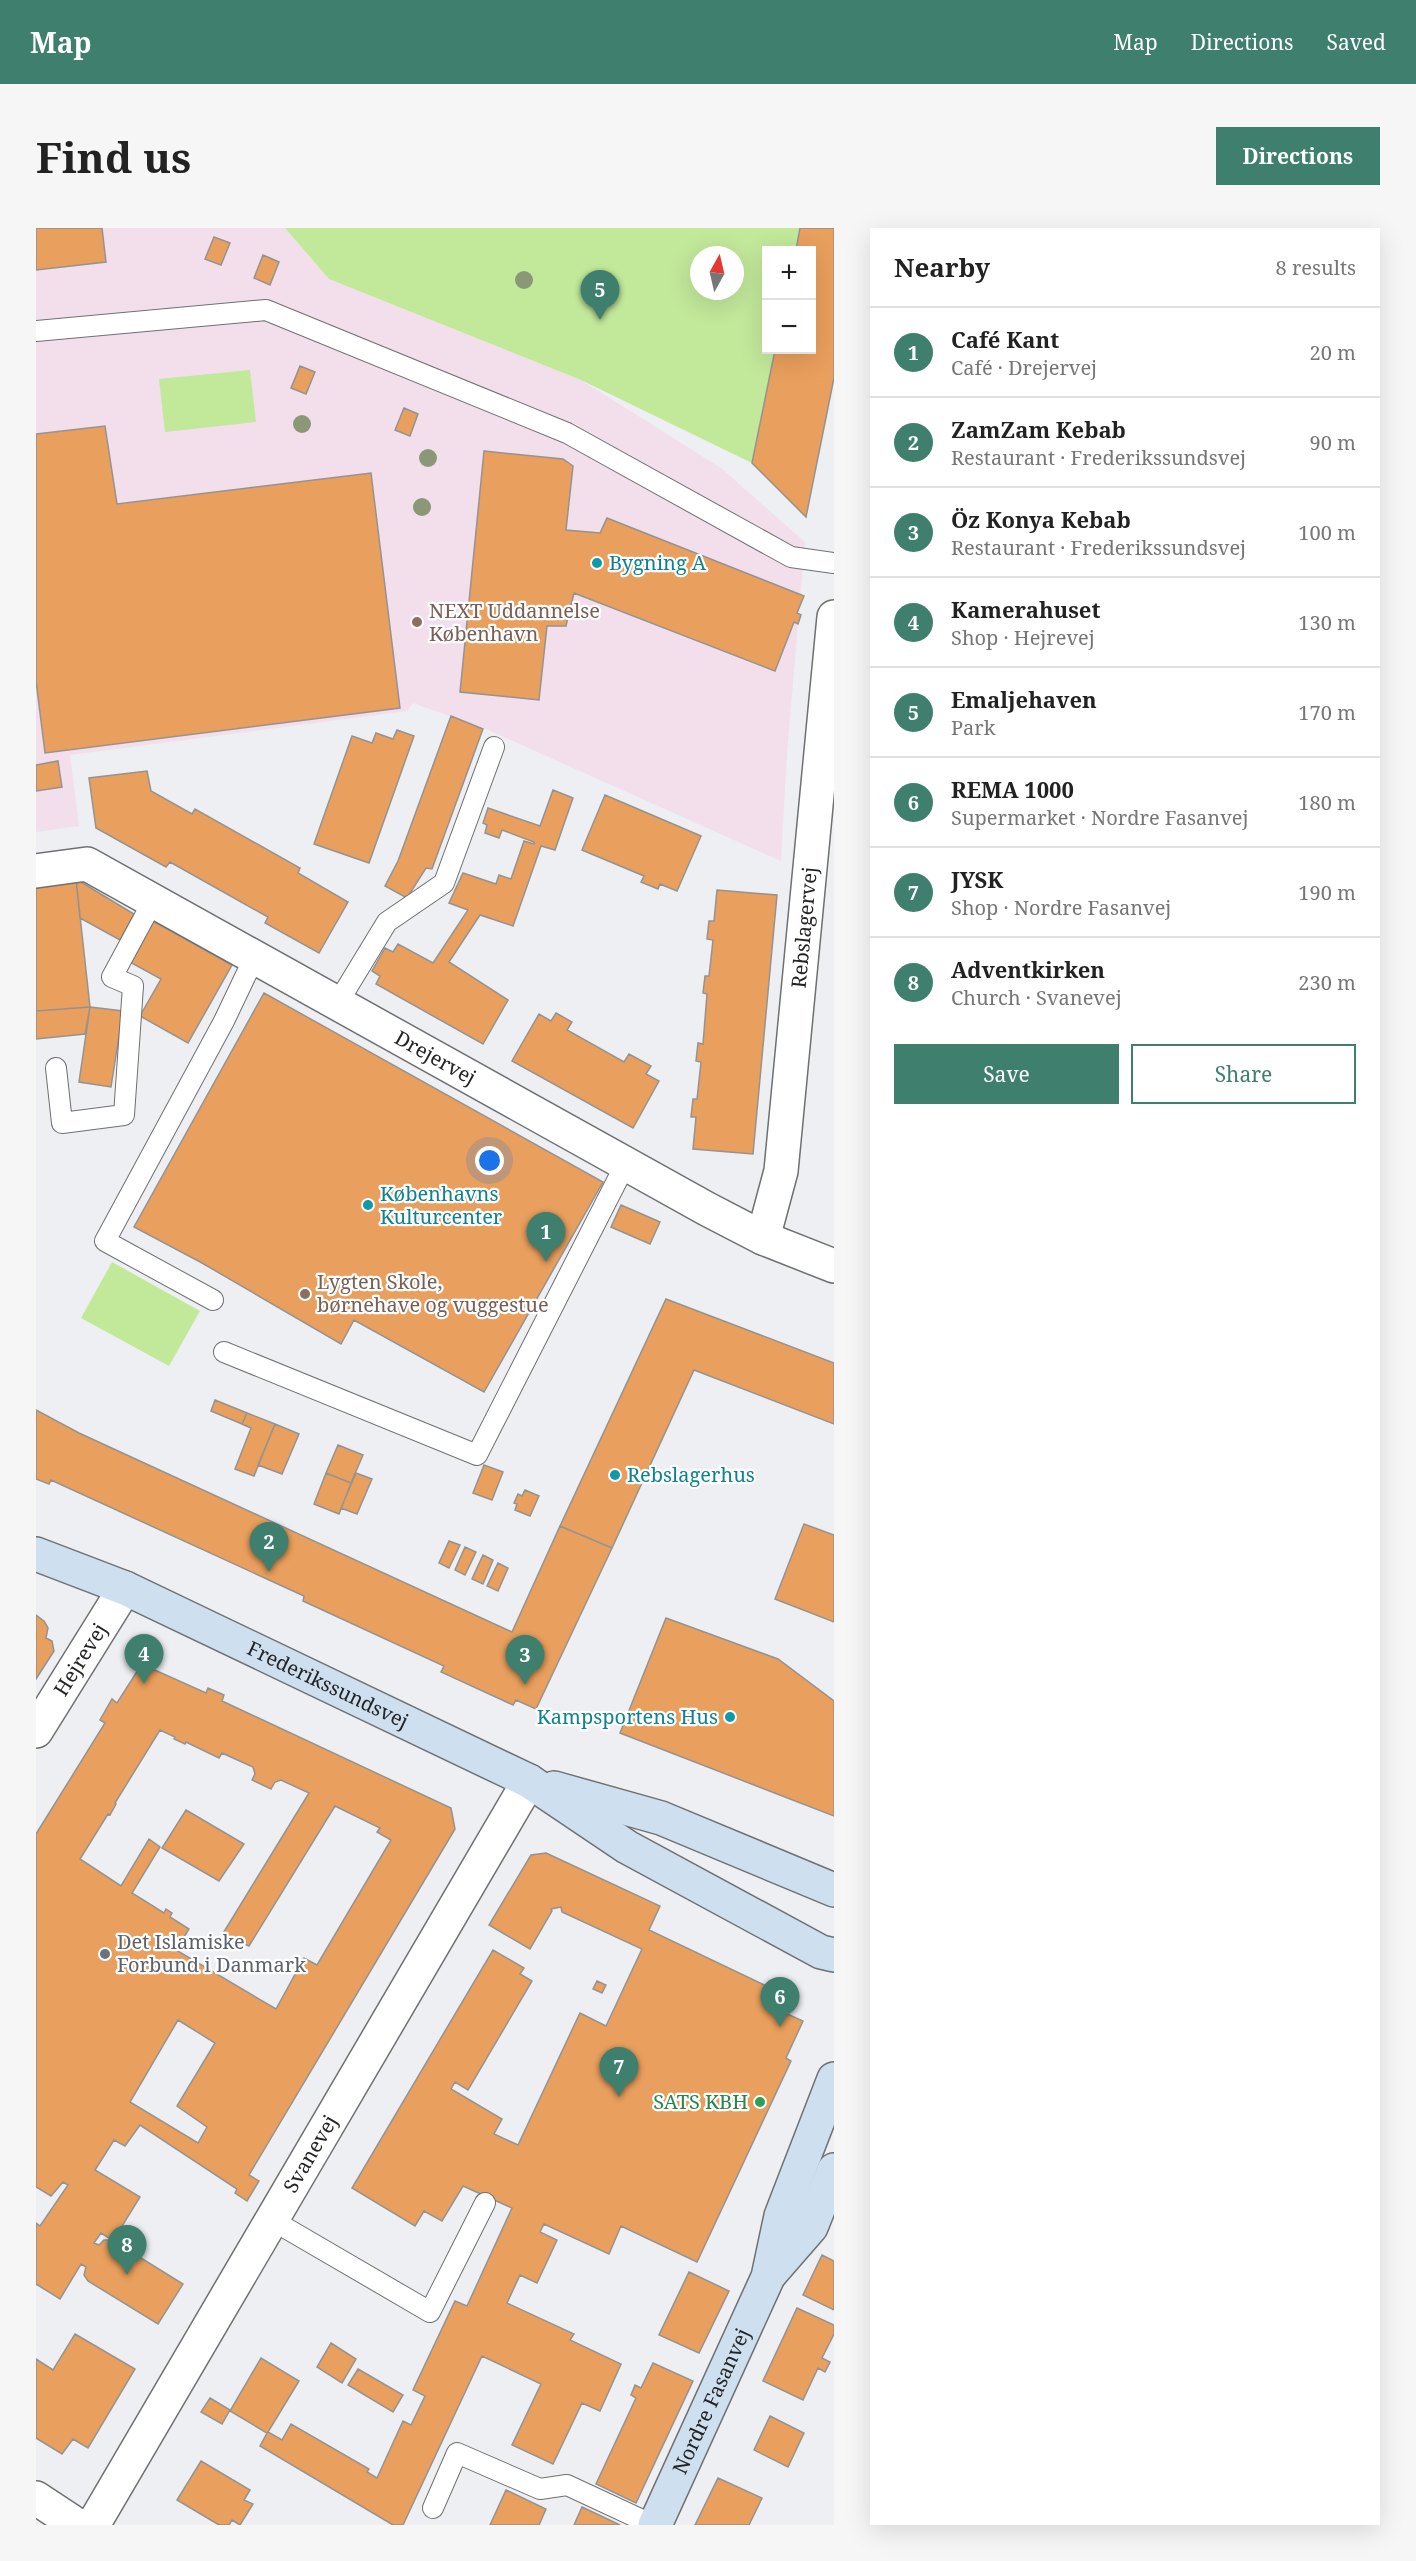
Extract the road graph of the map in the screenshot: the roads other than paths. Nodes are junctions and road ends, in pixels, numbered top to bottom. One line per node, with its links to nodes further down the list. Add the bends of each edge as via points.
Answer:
1 (36, 331): 2 (lane, via 266,310 567,433 791,557)
2 (834, 563)
3 (834, 617): 5 (street, Rebslagervej)
4 (494, 747): 9 (lane, via 444,883 387,922)
5 (828, 747): 12 (street, Rebslagervej, via 782,1171)
6 (36, 871): 7 (street, Drejervej, via 87,864)
7 (153, 901): 8 (street, Drejervej); 10 (lane, via 112,977 133,986 124,1115 62,1123)
8 (254, 957): 9 (street, Drejervej); 14 (lane, via 224,1022 105,1241)
9 (336, 1004): 11 (street, Drejervej)
10 (56, 1068)
11 (625, 1165): 12 (street, Drejervej); 15 (lane, via 477,1455)
12 (763, 1238): 13 (street, Drejervej)
13 (834, 1266)
14 (213, 1300)
15 (224, 1352)
16 (36, 1535): 18 (street, Frederikssundsvej)
17 (36, 1554): 18 (street, Frederikssundsvej)
18 (125, 1588): 19 (street, Hejrevej); 20 (street, Frederikssundsvej)
19 (36, 1731)
20 (529, 1781): 21 (street, Frederikssundsvej, via 661,1818); 22 (street, Frederikssundsvej, via 627,1847 821,1952); 26 (street, Svanevej)
21 (834, 1890)
22 (834, 1955)
23 (834, 2079): 27 (street, Nordre Fasanvej, via 781,2216)
24 (834, 2170): 27 (street, Nordre Fasanvej, via 811,2227)
25 (485, 2203): 26 (lane, via 430,2312)
26 (272, 2220): 31 (street, Svanevej)
27 (768, 2277): 32 (street, Nordre Fasanvej)
28 (36, 2498): 30 (street)
29 (433, 2508): 32 (lane, via 457,2453 540,2489 567,2485)
30 (77, 2525)
31 (93, 2525)
32 (654, 2525)

